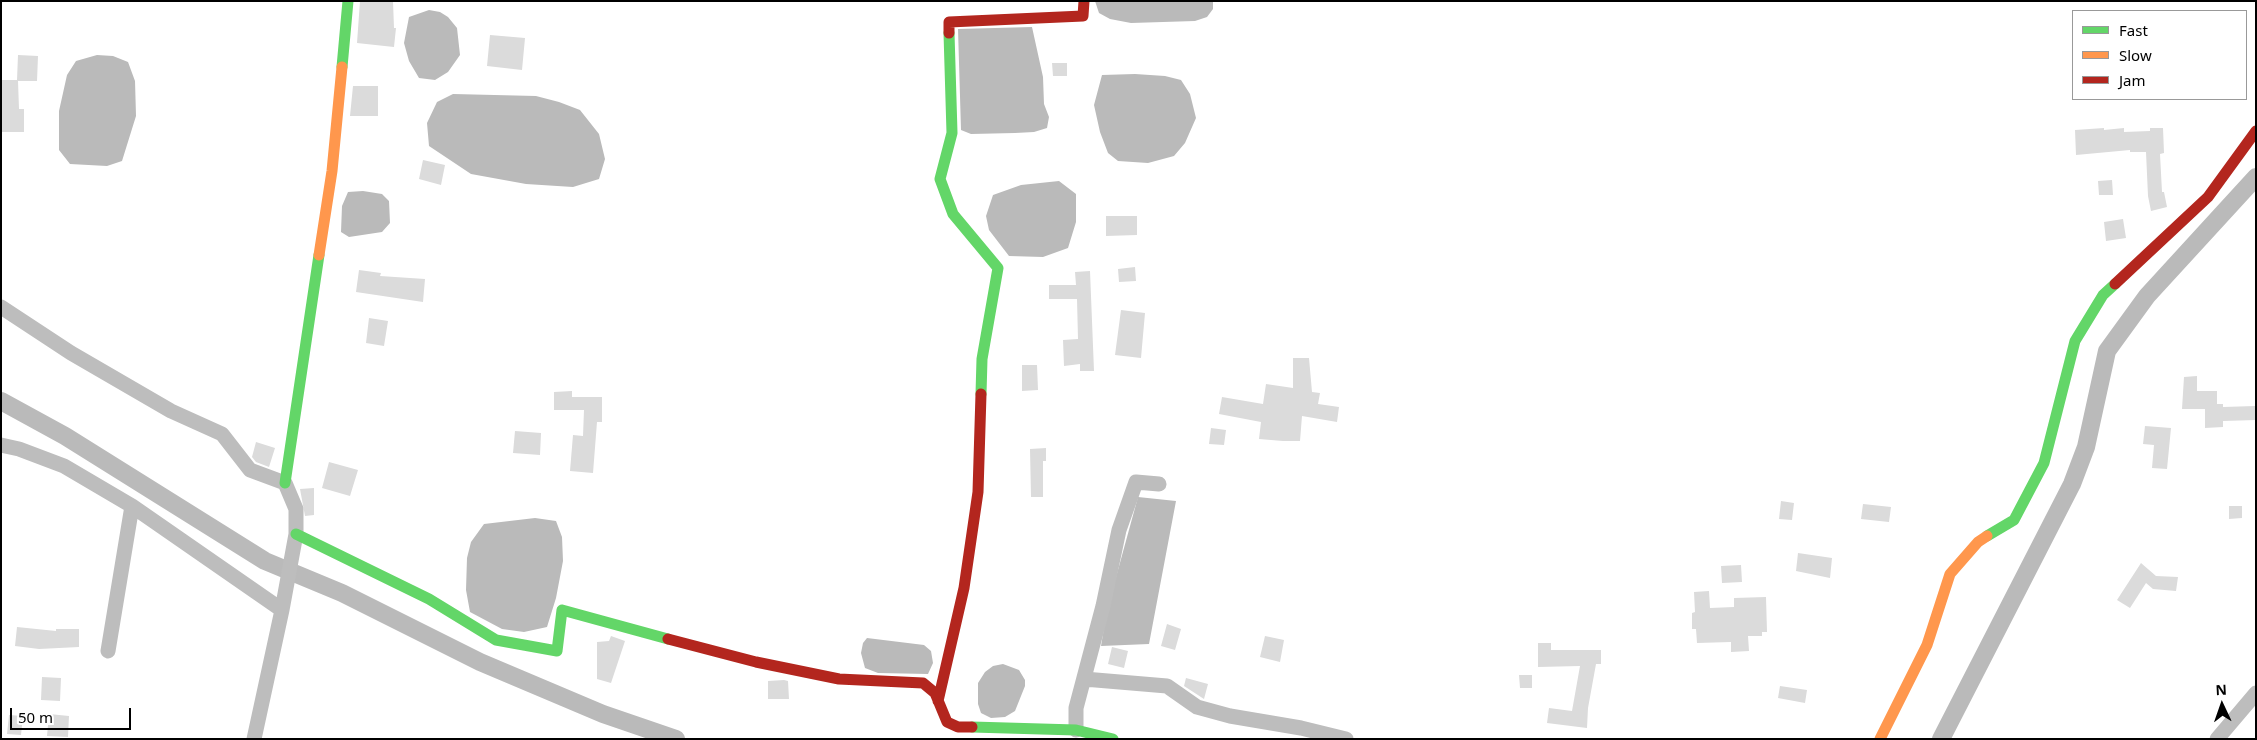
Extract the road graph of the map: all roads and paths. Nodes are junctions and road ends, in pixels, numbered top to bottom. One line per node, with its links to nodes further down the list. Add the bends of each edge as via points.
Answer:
1 (348, 1): 6 (street, via 332,171)
2 (1084, 1): 14 (street, via 1083,16 949,22 952,133 940,180 952,214 998,268 982,359 978,492 964,588)
3 (2256, 131): 19 (street, via 2208,197 2103,295 2075,341 2044,463 2014,520 1978,542 1950,574 1926,645)
4 (1, 307): 6 (street, via 71,353 163,406 222,434 250,470)
5 (1, 445): 8 (street, via 64,466)
6 (285, 482): 9 (street, via 296,509)
7 (1159, 484): 12 (street, via 1136,482 1119,530)
8 (132, 506): 10 (street); 11 (street)
9 (296, 534): 10 (street); 14 (street, via 429,599 496,640 557,651 562,610 756,662 839,679 923,684 935,693)
10 (282, 610): 16 (street)
11 (108, 652)
12 (1084, 678): 15 (street, via 1076,708); 18 (street, via 1166,686 1197,707)
13 (2256, 693): 20 (street)
14 (938, 702): 15 (street, via 947,722 958,727)
15 (1076, 730): 17 (street)
16 (254, 739)
17 (1113, 739)
18 (1346, 739)
19 (1880, 739)
20 (2217, 739)

